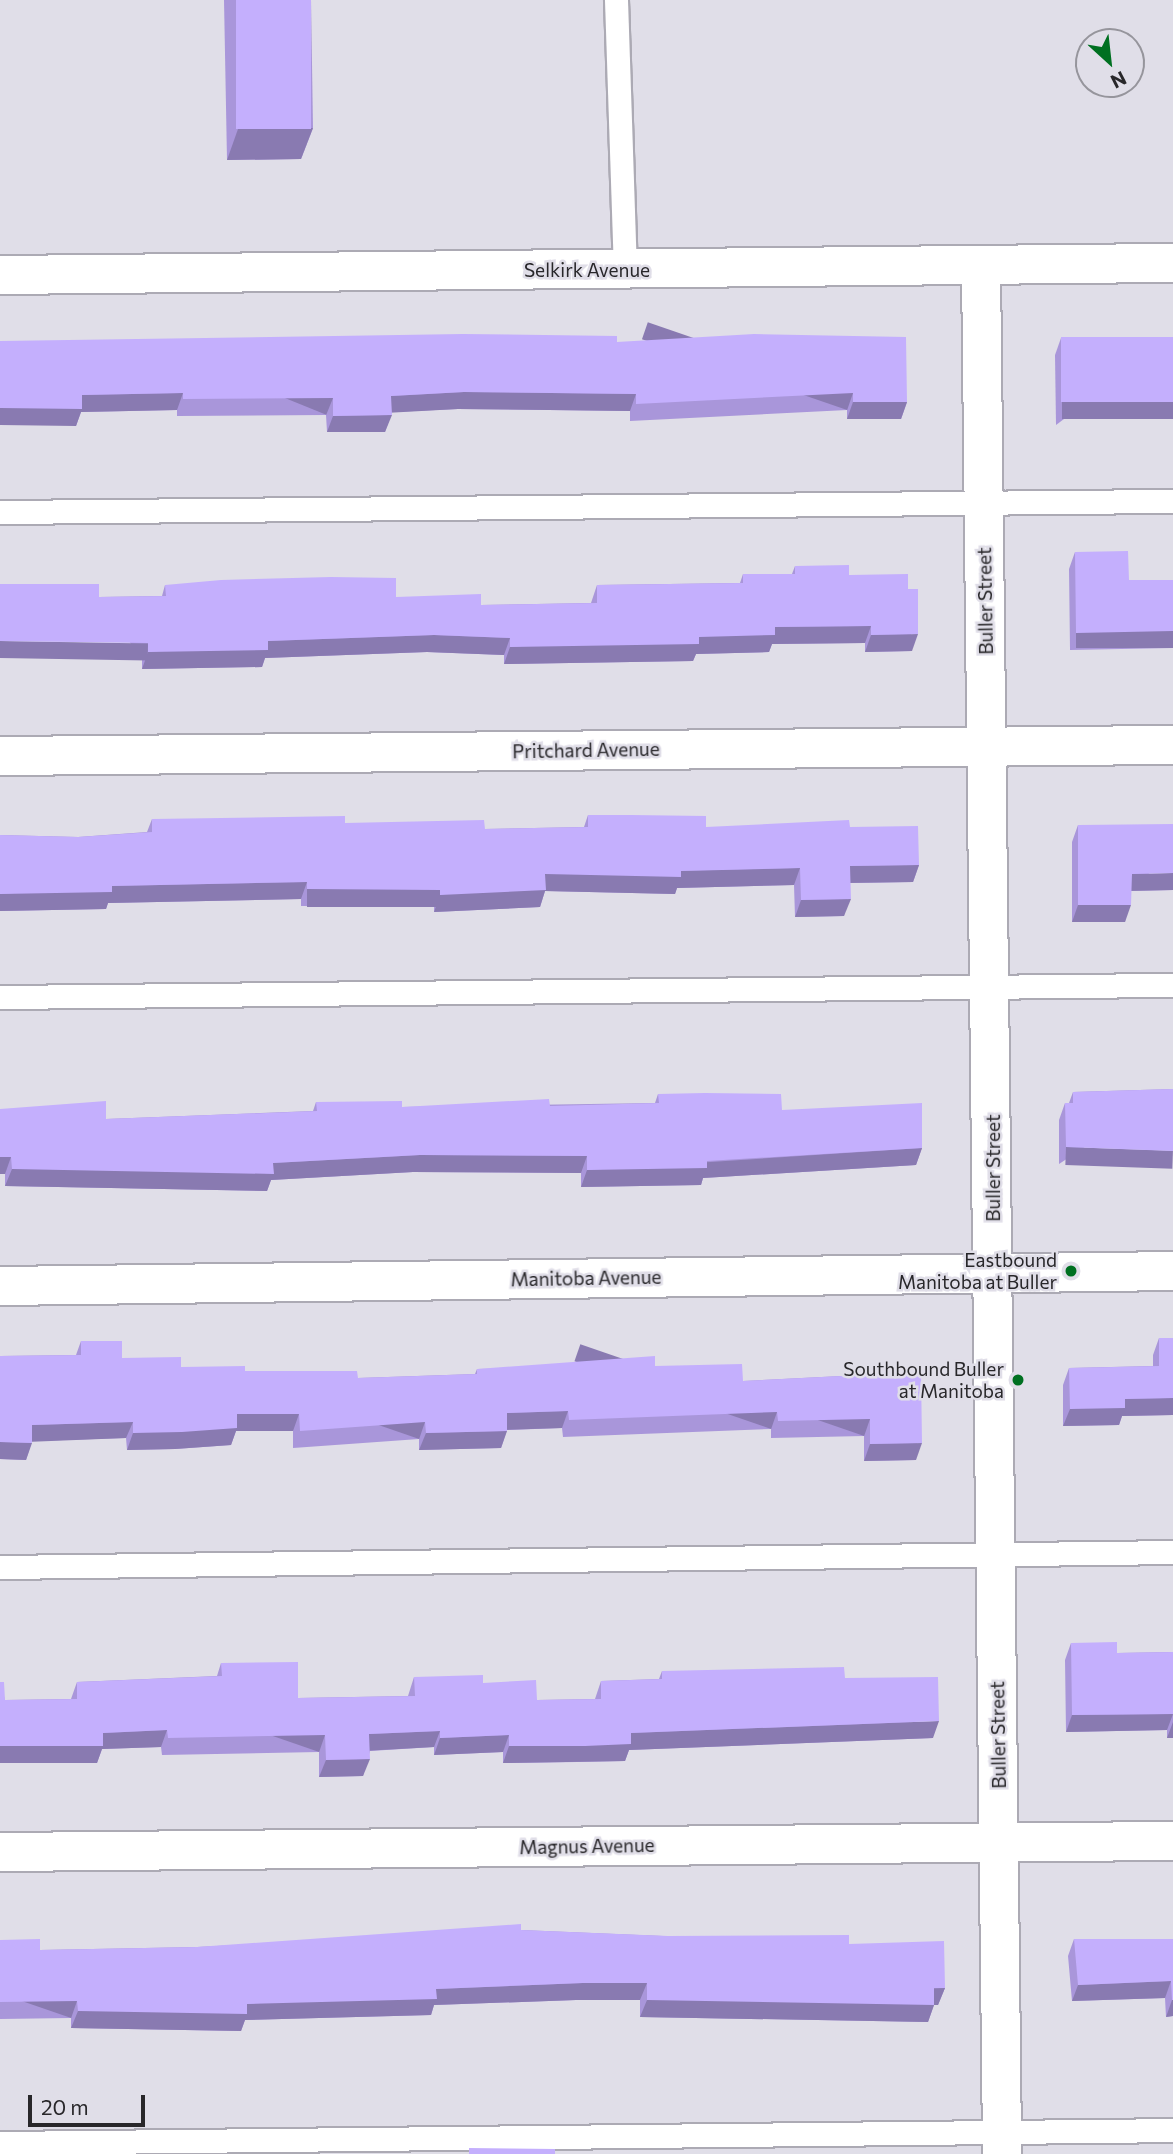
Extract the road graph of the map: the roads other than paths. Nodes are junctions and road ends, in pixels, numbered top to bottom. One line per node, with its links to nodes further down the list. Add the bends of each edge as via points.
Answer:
1 (615, 0): 4 (lane)
2 (1173, 264): 3 (street, Selkirk Avenue)
3 (981, 266): 4 (street, Selkirk Avenue); 7 (street, Buller Street)
4 (625, 270): 5 (street, Selkirk Avenue)
5 (0, 275)
6 (1173, 500): 7 (lane)
7 (984, 503): 8 (lane); 10 (street, Buller Street)
8 (0, 512)
9 (1173, 745): 10 (street, Pritchard Avenue)
10 (987, 746): 11 (street, Pritchard Avenue); 13 (street, Buller Street)
11 (0, 756)
12 (1173, 985): 13 (lane)
13 (992, 986): 14 (lane); 16 (street, Buller Street)
14 (0, 997)
15 (1173, 1271): 16 (street, Manitoba Avenue)
16 (993, 1272): 17 (street, Manitoba Avenue); 19 (street, Buller Street)
17 (0, 1286)
18 (1173, 1552): 19 (lane)
19 (996, 1554): 20 (lane); 22 (street, Buller Street)
20 (0, 1567)
21 (1173, 1841): 22 (street, Magnus Avenue)
22 (1000, 1843): 23 (street, Magnus Avenue); 26 (street, Buller Street)
23 (0, 1852)
24 (1173, 2130): 26 (lane)
25 (0, 2143): 26 (lane)
26 (1002, 2143)

